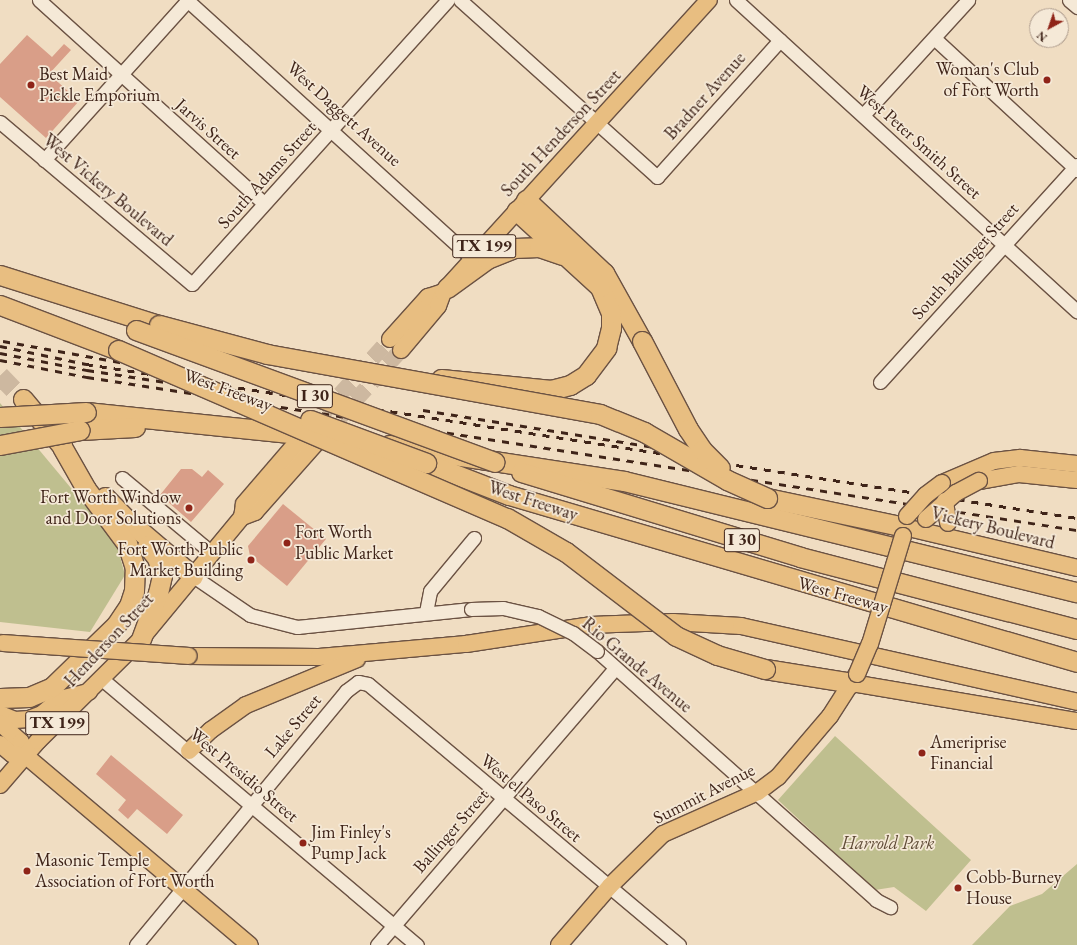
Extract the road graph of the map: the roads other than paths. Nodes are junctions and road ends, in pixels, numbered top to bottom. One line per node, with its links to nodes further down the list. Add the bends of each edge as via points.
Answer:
1 (39, 0): 12 (street, Jarvis Street)
2 (188, 0): 12 (street); 16 (street, West Daggett Avenue)
3 (448, 0): 16 (street, South Adams Street)
4 (460, 0): 15 (street)
5 (709, 0): 15 (main road, South Henderson Street)
6 (736, 0): 11 (street, West Peter Smith Street)
7 (968, 0): 10 (street)
8 (1069, 0): 9 (street)
9 (1077, 6)
10 (934, 38): 13 (street); 18 (street)
11 (780, 40): 13 (street, West Peter Smith Street); 15 (street, Bradner Avenue, via 657,177)
12 (121, 74): 17 (street); 19 (street, Jarvis Street)
13 (863, 115): 21 (street, West Peter Smith Street)
14 (0, 122): 17 (street, West Vickery Boulevard)
15 (597, 124): 20 (main road, South Henderson Street)
16 (331, 130): 19 (street, South Adams Street); 22 (street, West Daggett Avenue)
17 (44, 160): 25 (street, West Vickery Boulevard)
18 (1076, 168): 21 (street, South Ballinger Street)
19 (264, 203): 25 (street, South Adams Street)
20 (521, 205): 22 (main road, South Henderson Street / TX 199); 23 (highway); 43 (highway, bridge, via 604,273 681,418 702,450 726,473)
21 (1005, 245): 28 (street, West Peter Smith Street); 32 (street, South Ballinger Street)
22 (473, 258): 26 (main road, South Henderson Street / TX 199)
23 (574, 261): 26 (highway, via 539,247 514,248 487,259); 31 (highway, bridge, via 600,287 610,313 609,338 598,362 578,380 551,390)
24 (0, 275): 31 (highway, bridge, via 159,325 267,354); 55 (highway, West Freeway / I 30, bridge, via 136,330 494,462 800,557)
25 (192, 284)
26 (444, 290): 29 (main road, South Henderson Street / TX 199, via 428,297)
27 (0, 305): 30 (highway, West Freeway / I 30)
28 (1077, 311)
29 (395, 344)
30 (118, 350): 59 (highway, West Freeway / I 30, bridge, via 426,462 516,498); 61 (highway, bridge, via 507,518 566,552 676,636 717,655 765,669)
31 (390, 376): 43 (highway, bridge, via 607,416 644,432 740,488)
32 (880, 382)
33 (23, 399): 39 (highway)
34 (0, 417): 35 (highway, bridge, via 86,412)
35 (196, 424): 38 (highway, bridge, via 80,430); 53 (highway, via 340,438 616,480)
36 (299, 440): 45 (main road, Henderson Street / TX 199, via 244,504)
37 (316, 443): 45 (main road, Henderson Street / TX 199, via 255,512)
38 (0, 445)
39 (62, 446): 46 (highway); 65 (highway, via 86,489 129,548 135,568 134,591 118,622 59,682 46,692 29,697)
40 (1077, 464): 47 (main road, bridge, via 1006,459 982,464 954,476 926,495)
41 (122, 478): 50 (street)
42 (1077, 480): 44 (main road, bridge, via 1019,474 979,481)
43 (767, 498): 47 (highway)
44 (945, 501): 47 (main road, bridge); 49 (main road, bridge, via 948,523)
45 (242, 517): 50 (main road, Henderson Street / TX 199)
46 (126, 519): 52 (highway); 56 (highway, via 157,558 161,568 160,588)
47 (911, 526): 49 (main road, Vickery Boulevard); 61 (main road, Summit Avenue, bridge, via 870,644)
48 (474, 538): 54 (street, via 430,591)
49 (970, 544): 51 (main road, Vickery Boulevard)
50 (212, 553): 52 (main road, Henderson Street / TX 199)
51 (1077, 568)
52 (193, 576): 54 (street, Rio Grande Avenue, via 250,615 287,626 318,627); 56 (main road, Henderson Street / TX 199)
53 (1077, 592)
54 (426, 612): 60 (street, Rio Grande Avenue, bridge, via 514,610 548,620 584,640)
55 (1077, 628)
56 (141, 639): 62 (main road, Henderson Street / TX 199)
57 (1, 642): 58 (main road, bridge, via 189,656 319,658)
58 (376, 651): 66 (main road, via 466,644 591,625 673,622 733,626); 71 (main road, via 246,705 211,730)
59 (1077, 662)
60 (615, 668): 74 (street, Rio Grande Avenue); 75 (street, Ballinger Street)
61 (855, 678): 68 (main road, via 976,705); 74 (main road, Summit Avenue, via 803,750 778,777)
62 (103, 680): 64 (main road, Henderson Street / TX 199); 71 (street, West Presidio Street)
63 (358, 682): 75 (street, West el Paso Street, via 368,684); 76 (street, Lake Street, via 346,690)
64 (89, 692): 67 (main road, via 60,699 42,714 29,720 15,720); 72 (main road, Henderson Street / TX 199)
65 (0, 698)
66 (1077, 702)
67 (0, 714)
68 (1077, 721)
69 (0, 723): 72 (main road, via 21,742)
70 (0, 744): 72 (main road, via 12,754)
71 (189, 751): 76 (street, West Presidio Street)
72 (26, 756): 73 (main road, Henderson Street / TX 199); 78 (main road)
73 (0, 785)
74 (758, 792): 77 (main road, Summit Avenue, via 663,834); 79 (street, Rio Grande Avenue, via 876,900)
75 (503, 798): 77 (street, West el Paso Street); 80 (street, Ballinger Street)
76 (251, 805): 78 (street, Lake Street); 80 (street, West Presidio Street)
77 (610, 886): 85 (main road, Summit Avenue); 86 (street, West el Paso Street)
78 (182, 889): 81 (street, Lake Street); 82 (main road)
79 (890, 907)
80 (394, 926): 83 (street, Ballinger Street); 84 (street, West Presidio Street)
81 (136, 945)
82 (250, 945)
83 (377, 945)
84 (417, 945)
85 (559, 945)
86 (679, 945)

